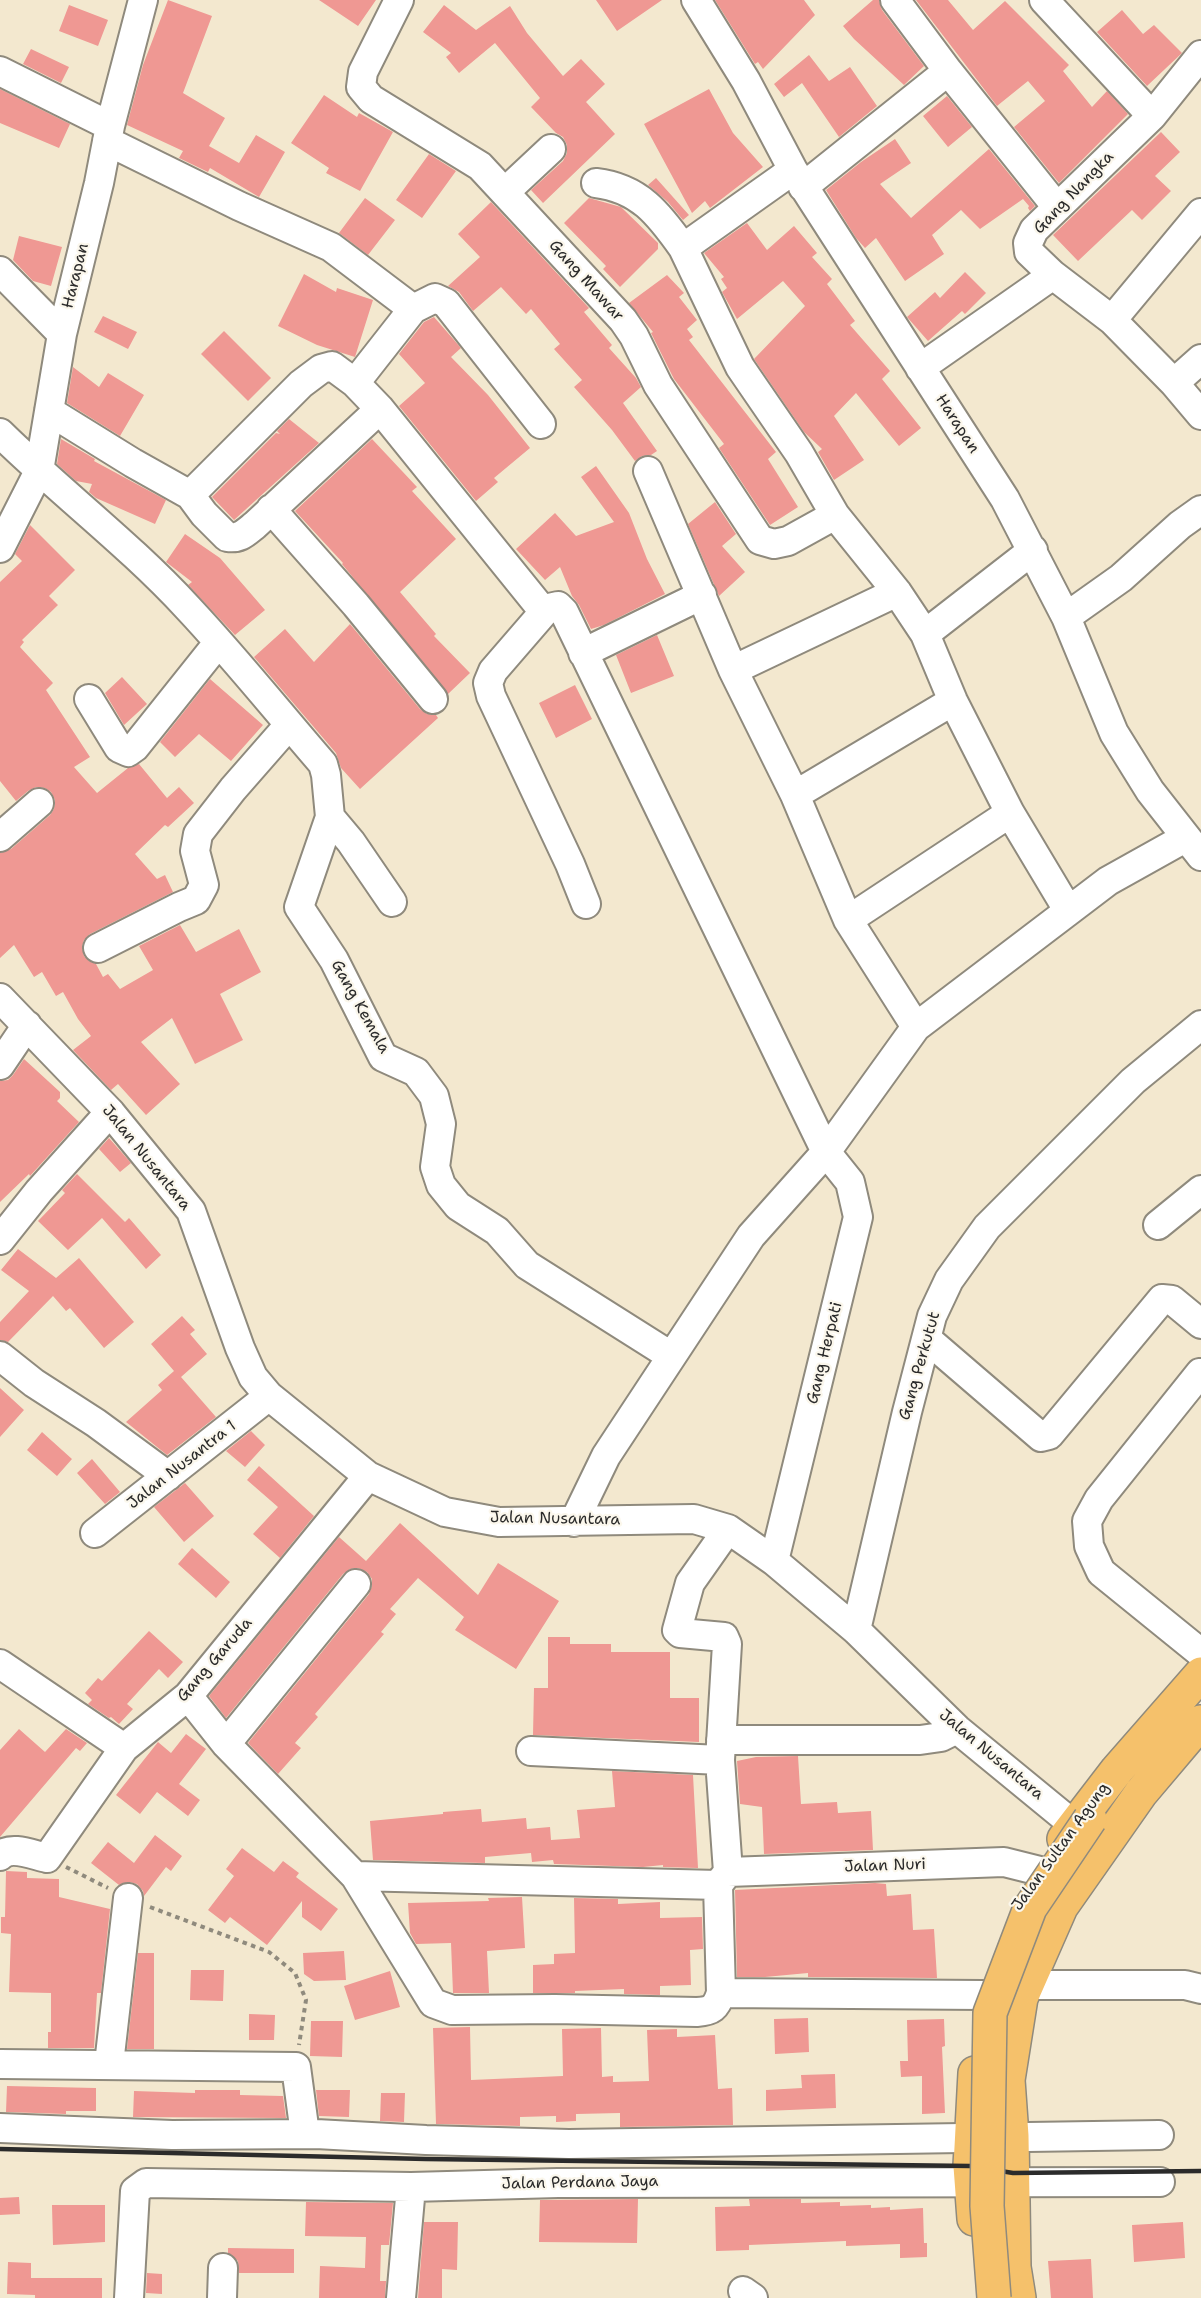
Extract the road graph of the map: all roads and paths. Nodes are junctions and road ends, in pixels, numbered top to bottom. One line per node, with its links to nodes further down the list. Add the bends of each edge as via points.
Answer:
1 (143, 0): 10 (street, Harapan)
2 (399, 0): 14 (street, Gang Mawar, via 363,72 361,87 371,99 480,166)
3 (696, 0): 12 (street, Harapan, via 746,81)
4 (895, 0): 8 (street)
5 (1044, 0): 9 (street)
6 (1201, 55): 9 (street, Gang Nangka)
7 (0, 71): 10 (street)
8 (948, 71): 12 (street); 15 (street)
9 (1152, 116): 15 (street, Gang Nangka)
10 (109, 133): 20 (street, via 238,206 331,247); 22 (street, Harapan)
11 (551, 149): 14 (street)
12 (798, 178): 17 (street); 24 (street, Harapan)
13 (596, 183): 17 (street, via 632,192 670,228)
14 (505, 192): 37 (street, Gang Mawar, via 634,336 658,386 760,540 774,544 788,540)
15 (1056, 206): 19 (street, Gang Nangka, via 1034,230 1028,243 1029,252)
16 (1201, 213): 21 (street)
17 (683, 248): 37 (street, via 740,367 799,453)
18 (0, 271): 22 (street)
19 (1053, 275): 21 (street, Gang Nangka); 24 (street)
20 (413, 309): 25 (street); 30 (street, via 435,298 446,303)
21 (1112, 320): 26 (street, Gang Nangka)
22 (62, 334): 28 (street, Harapan)
23 (1201, 359): 26 (street)
24 (920, 368): 39 (street, Harapan, via 1005,499)
25 (355, 382): 27 (street); 34 (street, via 332,366 321,369 301,384)
26 (1174, 383): 29 (street, Gang Nangka)
27 (380, 409): 35 (street); 42 (street)
28 (49, 411): 32 (street, Harapan); 34 (street)
29 (1201, 415)
30 (541, 424)
31 (0, 433): 32 (street)
32 (39, 471): 38 (street, Harapan); 45 (street, via 139,560)
33 (648, 471): 41 (street)
34 (190, 495): 35 (street, via 227,537 240,537)
35 (271, 509): 49 (street)
36 (1201, 510): 43 (street, via 1121,579)
37 (835, 515): 40 (street)
38 (0, 548)
39 (1033, 550): 43 (street, Harapan); 44 (street)
40 (897, 592): 44 (street); 47 (street)
41 (702, 595): 46 (street); 47 (street)
42 (544, 612): 46 (street, Gang Herpati, via 558,606 564,612); 59 (street, via 493,671 488,683)
43 (1066, 617): 57 (street, Harapan, via 1114,733 1149,791)
44 (925, 634): 50 (street)
45 (218, 643): 48 (street, via 128,752 119,748); 51 (street)
46 (583, 653): 69 (street, Gang Herpati)
47 (733, 670): 52 (street)
48 (89, 699)
49 (433, 699)
50 (953, 701): 52 (street); 54 (street)
51 (289, 725): 55 (street, via 323,764); 62 (street, via 198,834 195,851 204,885 196,900)
52 (795, 795): 61 (street)
53 (39, 803): 56 (street)
54 (1010, 813): 60 (street); 61 (street)
55 (330, 817): 58 (street); 76 (street, Gang Kemala, via 299,907 334,960 383,1057 416,1072 434,1096 441,1124 435,1167 441,1185 458,1206 497,1231 527,1265)
56 (0, 837)
57 (1193, 847): 60 (street, via 1108,881)
58 (392, 902)
59 (586, 904)
60 (1068, 910): 66 (street)
61 (848, 920): 66 (street)
62 (98, 948)
63 (0, 998): 64 (street, Jalan Nusantara)
64 (27, 1025): 67 (street); 68 (street, Jalan Nusantara)
65 (1201, 1025): 74 (street, Gang Perkutut, via 1134,1081 987,1227 949,1280 932,1316)
66 (916, 1027): 69 (street)
67 (0, 1065)
68 (110, 1112): 72 (street); 78 (street, Jalan Nusantara, via 190,1211 240,1348 253,1377)
69 (826, 1152): 76 (street, via 752,1236); 84 (street, Gang Herpati, via 850,1182 858,1217)
70 (1201, 1190): 71 (street)
71 (1158, 1226)
72 (0, 1240)
73 (1201, 1324): 74 (street, via 1172,1300 1162,1299 1048,1435 1041,1437)
74 (927, 1339): 86 (street, Gang Perkutut)
75 (0, 1356): 79 (street)
76 (671, 1356): 81 (street, via 606,1456)
77 (1200, 1372): 87 (street, via 1099,1499 1087,1521 1089,1546 1101,1572)
78 (269, 1396): 79 (street, Jalan Nusantra 1); 80 (street, Jalan Nusantara)
79 (168, 1476): 83 (street, Jalan Nusantra 1)
80 (368, 1476): 81 (street, Jalan Nusantara, via 445,1512 499,1522); 90 (street, Gang Garuda)
81 (574, 1522): 82 (street, Jalan Nusantara, via 694,1519)
82 (728, 1529): 84 (street, Jalan Nusantara); 95 (street, via 690,1583 677,1630 717,1635 724,1637 727,1644)
83 (95, 1533)
84 (774, 1562): 86 (street, Jalan Nusantara)
85 (356, 1584): 93 (street)
86 (856, 1630): 92 (street, Jalan Nusantara)
87 (1201, 1653)
88 (0, 1664): 94 (street)
89 (1201, 1674): 98 (main road, Jalan Sultan Agung, via 1117,1770 1111,1789)
90 (188, 1696): 93 (street); 94 (street, Gang Garuda)
91 (1201, 1722): 97 (main road, Jalan Sultan Agung)
92 (957, 1729): 95 (street, via 941,1737 920,1740); 98 (street, Jalan Nusantara)
93 (226, 1744): 102 (street)
94 (124, 1748): 100 (street, Gang Garuda)
95 (720, 1750): 96 (street); 103 (street)
96 (531, 1751)
97 (1141, 1793): 98 (main road); 105 (main road, Jalan Sultan Agung, via 1061,1907)
98 (1090, 1824): 101 (main road, Jalan Sultan Agung); 123 (main road, via 1041,1914 1008,1995 1000,2031 1002,2202); 127 (main road, bridge, via 1030,1908 990,2013 987,2206)
99 (0, 1856): 100 (street, via 14,1851)
100 (47, 1858): 104 (path)
101 (1040, 1871): 103 (street, Jalan Nuri, via 1004,1862); 108 (main road, Jalan Sultan Agung, via 1010,1918)
102 (355, 1876): 103 (street, Jalan Nuri); 107 (street, via 433,2004 452,2010 697,2012 711,2011)
103 (723, 1878): 107 (street)
104 (128, 1898): 110 (street); 111 (path, via 269,1952 295,1973 306,2000)
105 (1027, 1985): 106 (street, via 1185,1985); 116 (main road, Jalan Sultan Agung, via 1021,1998 1008,2080)
106 (1201, 1989)
107 (721, 1993): 108 (street)
108 (982, 1995): 115 (main road, Jalan Sultan Agung)
109 (0, 2064): 110 (street)
110 (109, 2064): 111 (street)
111 (296, 2067): 113 (street)
112 (0, 2128): 113 (street, via 172,2135)
113 (305, 2134): 115 (street, via 569,2144)
114 (1159, 2135): 116 (street)
115 (970, 2136): 116 (street); 117 (main road, Jalan Sultan Agung)
116 (1012, 2136): 119 (main road, Jalan Sultan Agung)
117 (972, 2182): 119 (street, Jalan Perdana Jaya); 120 (street, Jalan Perdana Jaya); 122 (main road, Jalan Sultan Agung)
118 (1160, 2182): 119 (street, Jalan Perdana Jaya)
119 (1014, 2184): 123 (main road, Jalan Sultan Agung)
120 (411, 2187): 124 (street, Jalan Perdana Jaya, via 146,2183 135,2191); 126 (street)
121 (223, 2268): 125 (street)
122 (979, 2283): 123 (main road)
123 (1014, 2288)
124 (129, 2298)
125 (222, 2298)
126 (401, 2298)
127 (994, 2298)

